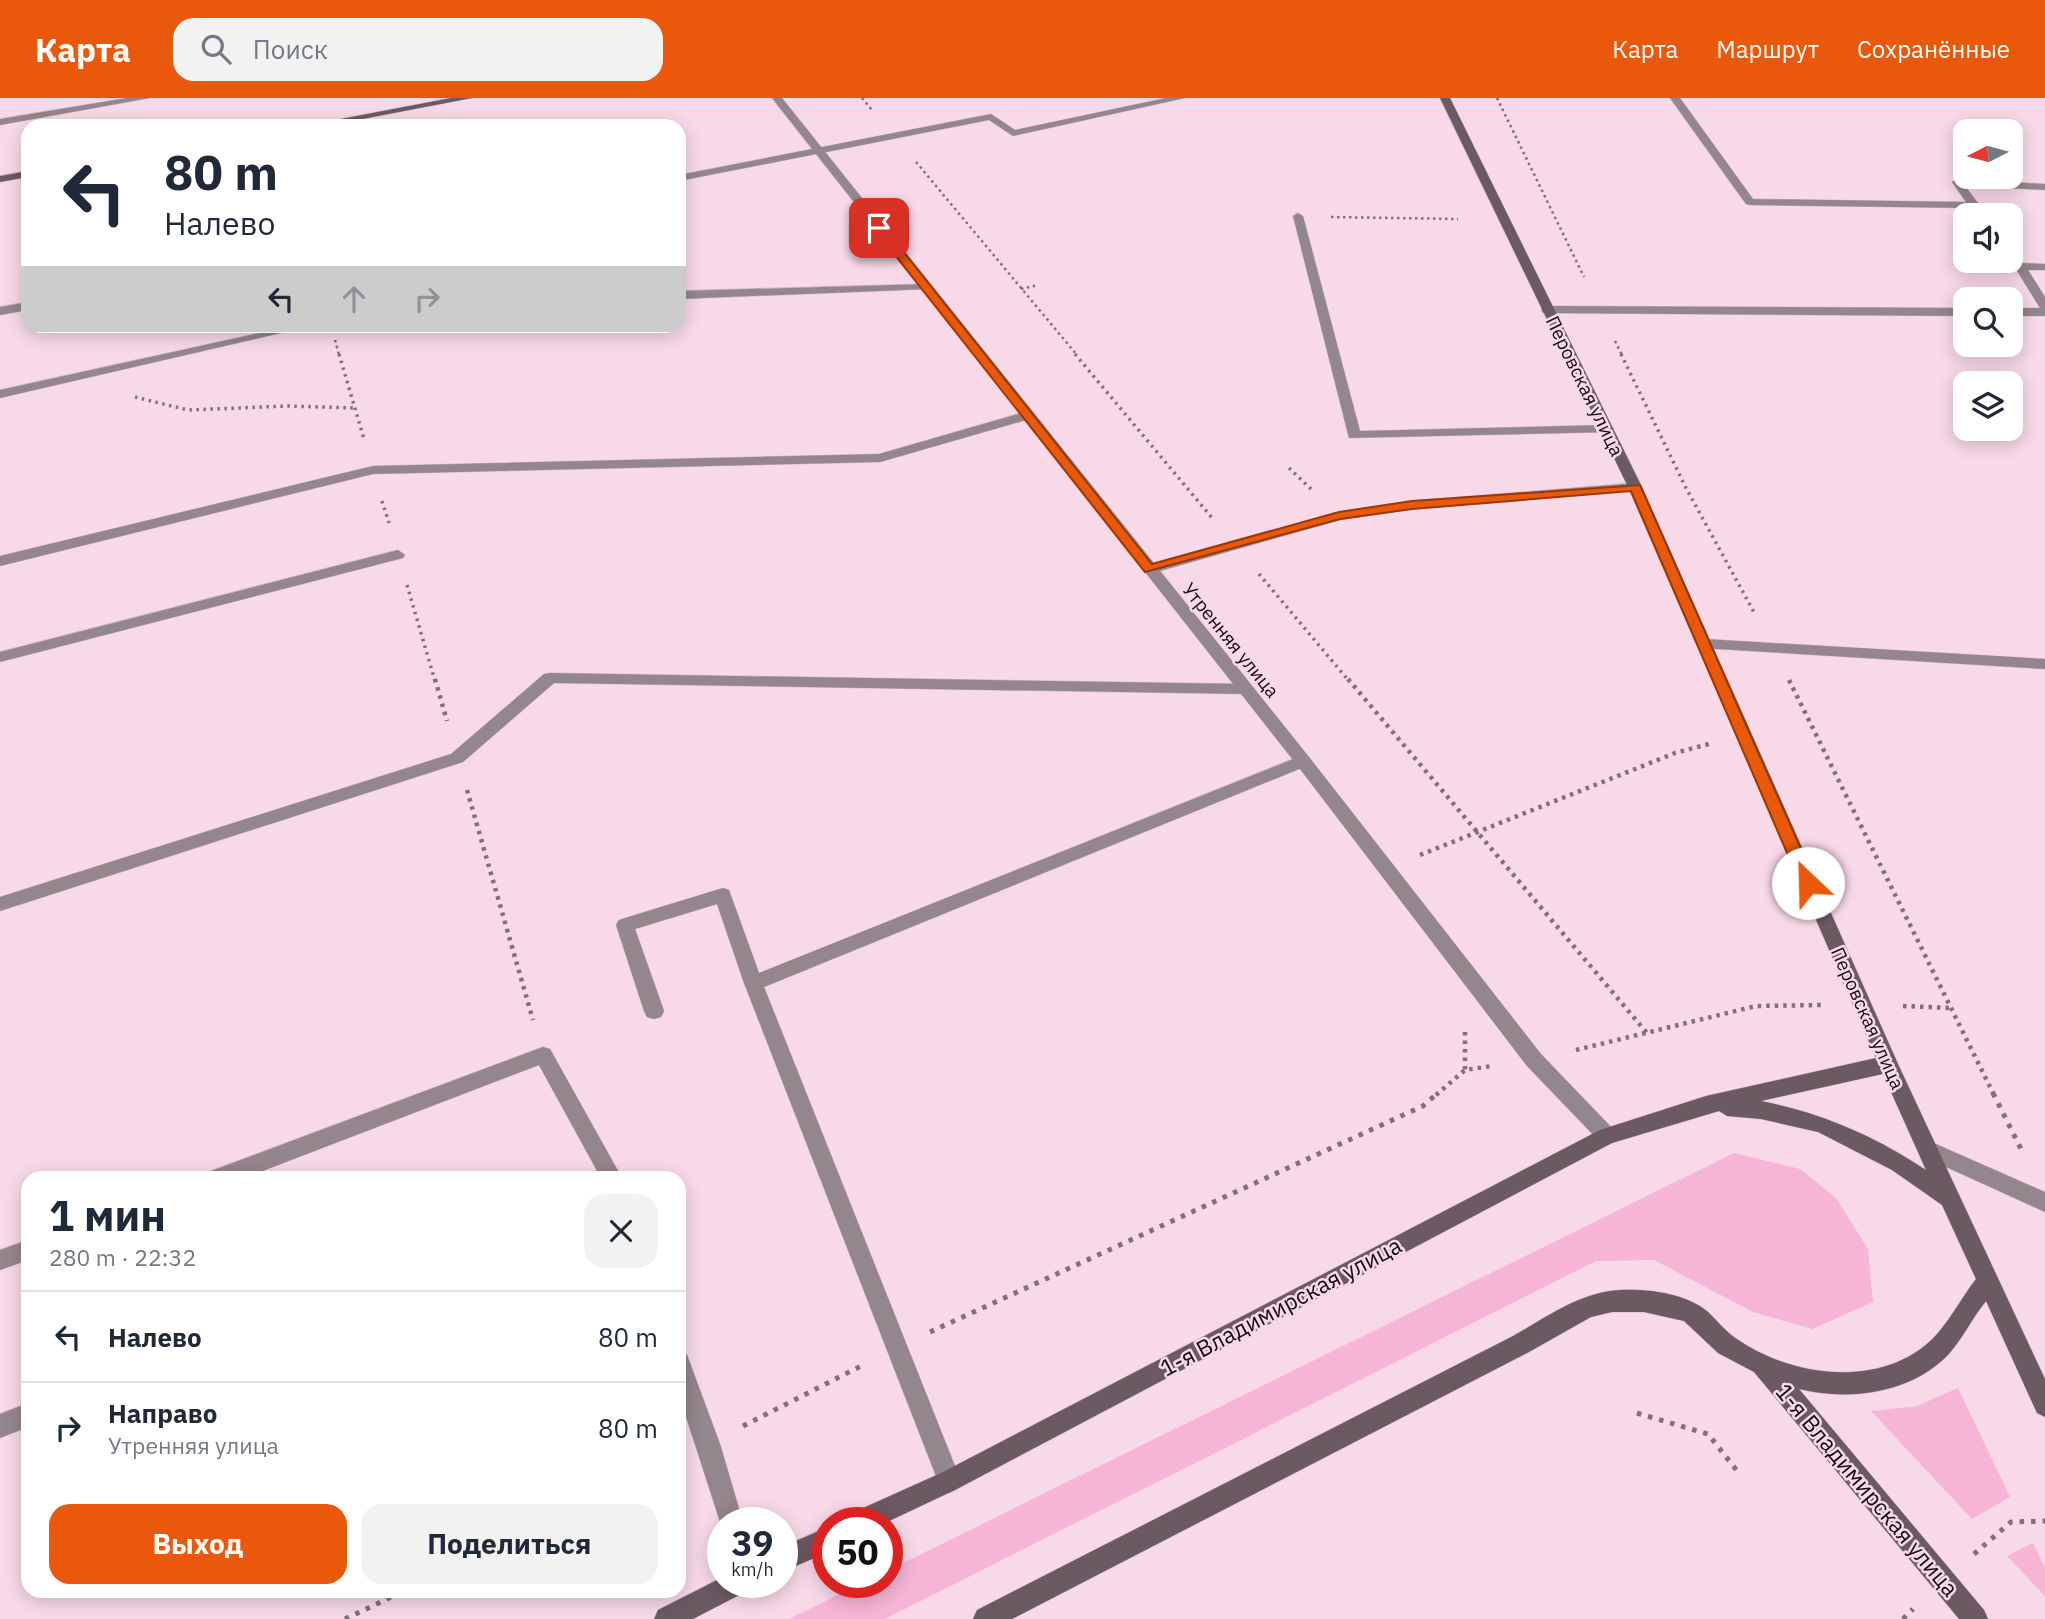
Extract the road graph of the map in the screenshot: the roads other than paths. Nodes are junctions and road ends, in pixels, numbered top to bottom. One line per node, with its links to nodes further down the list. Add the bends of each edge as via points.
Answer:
1 (145, 98): 8 (street)
2 (467, 98): 7 (main road)
3 (777, 98): 9 (street, Утренняя улица)
4 (1180, 98): 9 (street, via 1013,133 991,117)
5 (1445, 98): 24 (main road, Перовская улица)
6 (1675, 98): 15 (street, via 1750,202)
7 (348, 119)
8 (0, 122)
9 (817, 150): 11 (street); 20 (street, Утренняя улица)
10 (21, 175): 12 (main road)
11 (686, 177)
12 (0, 179)
13 (2045, 187): 14 (street, via 1957,182)
14 (1973, 203)
15 (1953, 205)
16 (1298, 216): 31 (street, via 1354,435)
17 (2023, 266): 18 (street)
18 (2045, 267)
19 (2023, 271): 23 (street)
20 (926, 287): 21 (street); 30 (street, Утренняя улица)
21 (686, 295)
22 (21, 307): 25 (street)
23 (2045, 309): 26 (street)
24 (1548, 310): 27 (street); 31 (main road, Перовская улица)
25 (0, 311)
26 (2023, 311)
27 (1953, 312)
28 (275, 333): 29 (street)
29 (0, 394)
30 (1028, 415): 34 (street, via 880,458 373,470); 35 (street, Утренняя улица)
31 (1607, 429): 32 (main road, Перовская улица)
32 (1635, 487): 35 (street, via 1412,505 1339,516); 36 (main road, Перовская улица)
33 (398, 555): 37 (street)
34 (0, 561)
35 (1149, 569): 39 (street, Утренняя улица)
36 (1705, 644): 38 (street); 44 (main road, Перовская улица)
37 (0, 657)
38 (2045, 664)
39 (1245, 689): 40 (street, Утренняя улица); 41 (street, via 550,678 457,758)
40 (1303, 761): 42 (street); 46 (street, Утренняя улица, via 1534,1060)
41 (0, 904)
42 (753, 983): 43 (street, via 723,895 625,925); 60 (street)
43 (654, 1011)
44 (1888, 1065): 45 (main road, 1-я Владимирская улица); 47 (main road, Перовская улица)
45 (1706, 1105): 46 (main road, 1-я Владимирская улица); 50 (main road, 1-я Владимирская улица, via 1746,1107 1858,1138)
46 (1607, 1136): 60 (main road, 1-я Владимирская улица)
47 (1929, 1150): 50 (main road, Перовская улица); 51 (street)
48 (236, 1171): 49 (street, via 543,1055)
49 (606, 1171)
50 (1954, 1201): 54 (main road, Перовская улица)
51 (2045, 1202)
52 (21, 1252): 53 (street)
53 (0, 1260)
54 (1989, 1279): 55 (main road, 1-я Владимирская улица, via 1936,1352 1908,1369 1880,1378 1820,1383); 57 (main road, Перовская улица)
55 (1756, 1362): 65 (main road, 1-я Владимирская улица, via 1726,1344 1688,1311 1658,1303 1602,1303 1581,1310); 66 (main road, 1-я Владимирская улица, via 1781,1385)
56 (686, 1383): 61 (street)
57 (2045, 1405)
58 (21, 1418): 59 (street)
59 (0, 1426)
60 (949, 1481): 62 (main road, 1-я Владимирская улица)
61 (727, 1507)
62 (894, 1507)
63 (707, 1598): 64 (main road)
64 (667, 1619)
65 (986, 1619)
66 (1975, 1619)

